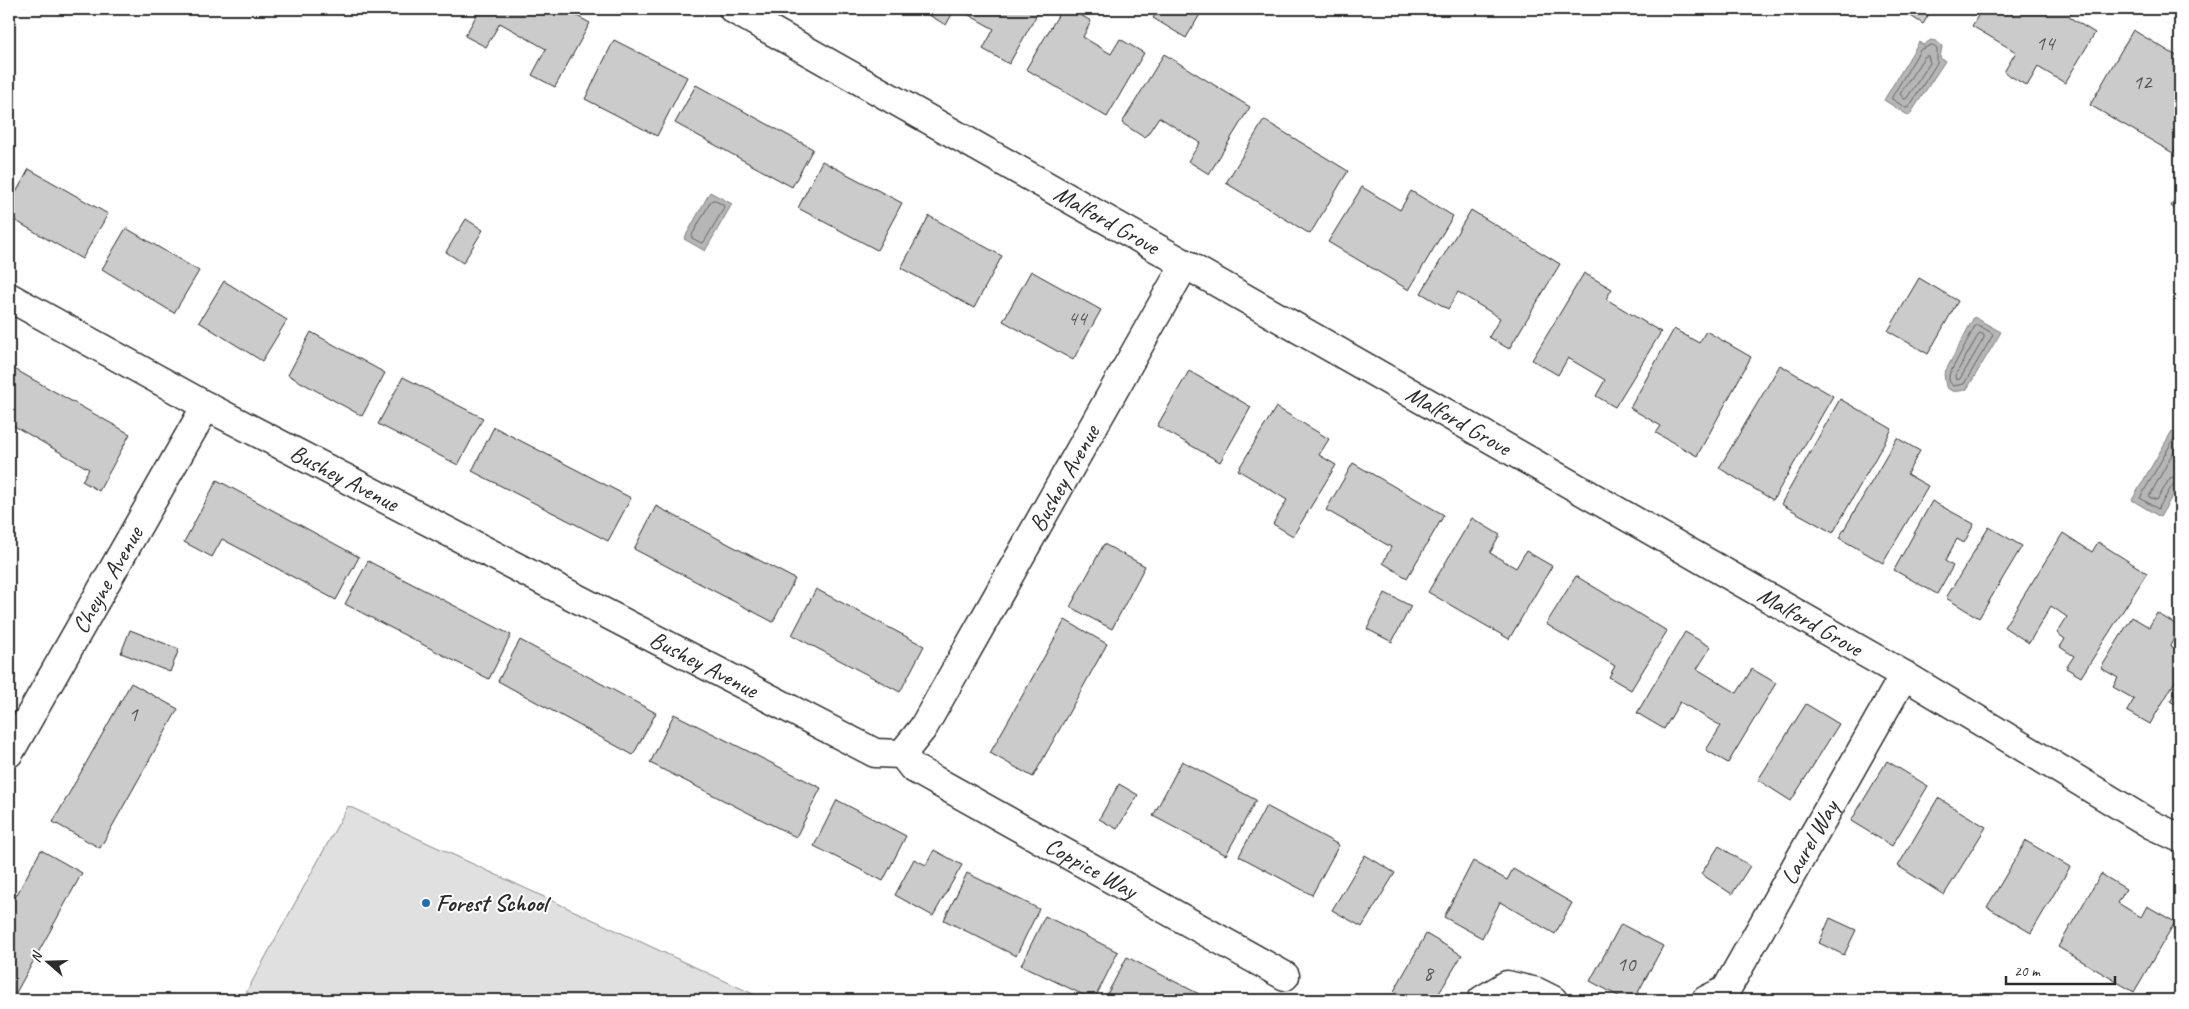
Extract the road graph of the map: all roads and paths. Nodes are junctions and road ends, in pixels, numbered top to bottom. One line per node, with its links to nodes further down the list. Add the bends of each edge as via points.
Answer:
1 (733, 9): 2 (street, Malford Grove)
2 (1185, 264): 5 (street, Malford Grove); 7 (street, Bushey Avenue, via 923,728)
3 (9, 297): 4 (street, Bushey Avenue)
4 (206, 406): 6 (street, Cheyne Avenue); 7 (street, Bushey Avenue, via 874,753)
5 (1904, 675): 8 (street, Malford Grove, via 2152,825); 12 (street, Laurel Way, via 1726,990)
6 (9, 753)
7 (902, 754): 9 (street, Coppice Way, via 913,768)
8 (2180, 838)
9 (1286, 976)
10 (1482, 1000): 11 (street, via 1507,986 1537,992)
11 (1553, 1000)
12 (1706, 1000)

